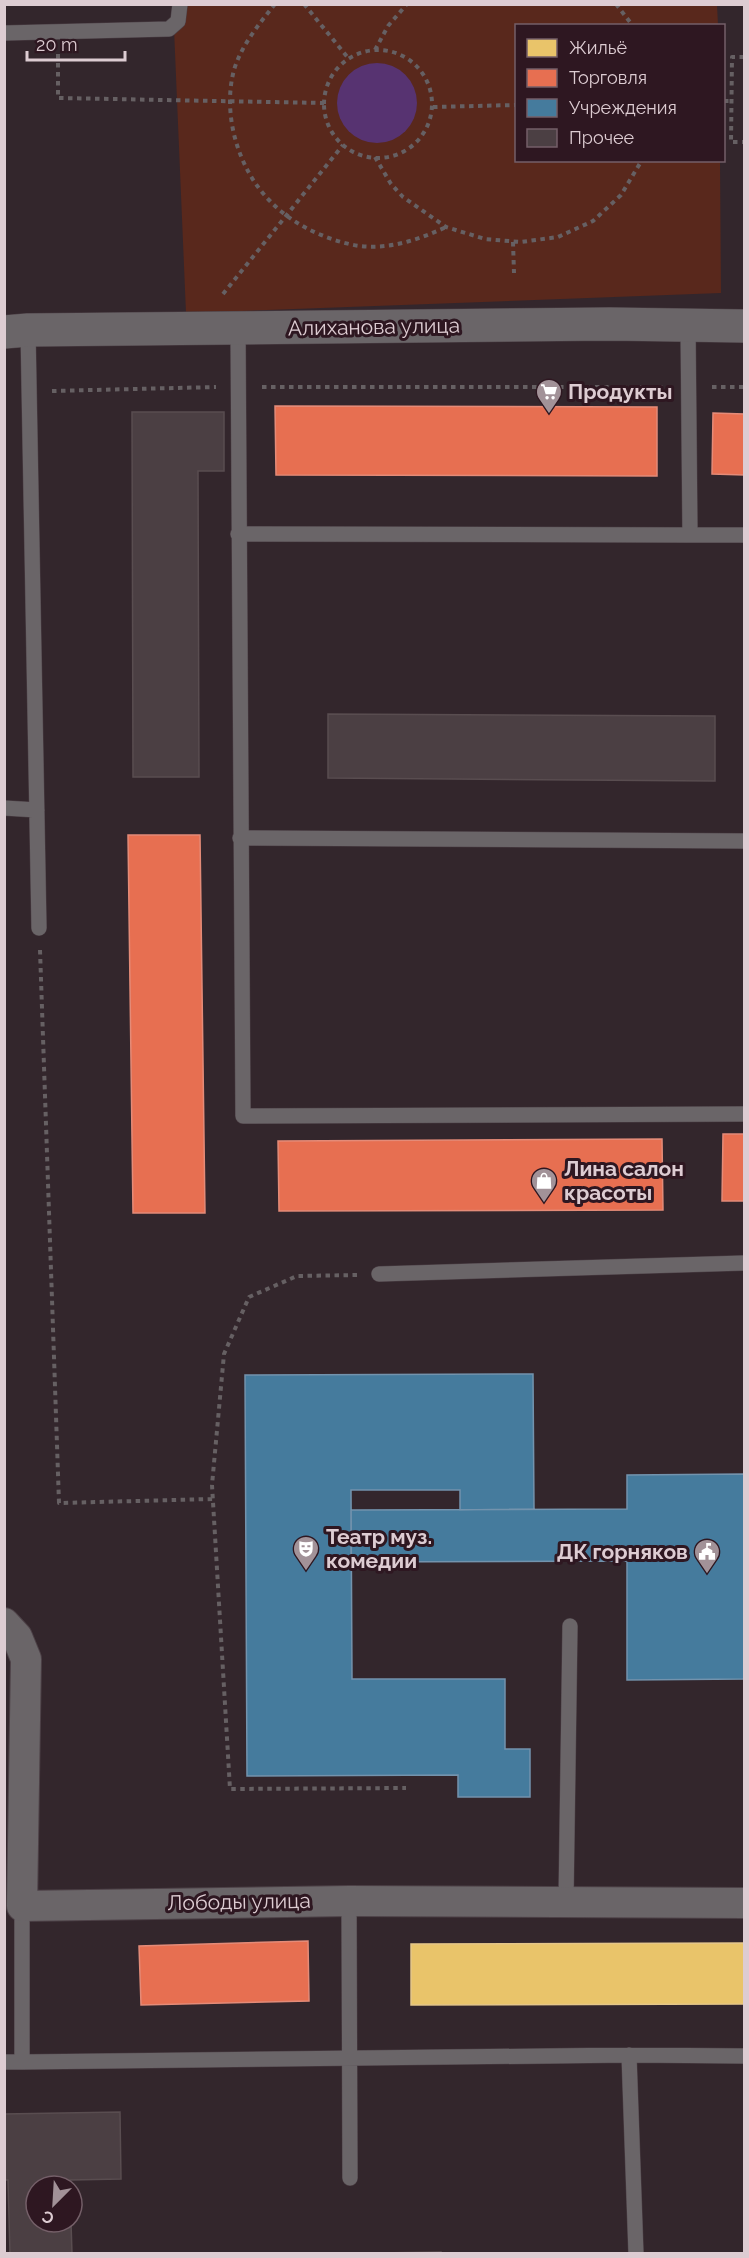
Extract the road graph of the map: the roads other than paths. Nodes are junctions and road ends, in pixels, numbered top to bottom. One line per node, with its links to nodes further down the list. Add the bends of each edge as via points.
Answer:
1 (180, 4): 2 (lane, via 178,21 169,29)
2 (4, 33)
3 (688, 325): 4 (street, Алиханова улица); 5 (street, Алиханова улица); 8 (lane)
4 (744, 326)
5 (238, 328): 6 (street, Алиханова улица); 7 (lane)
6 (16, 331): 11 (lane, via 30,391)
7 (238, 534): 8 (lane); 12 (lane)
8 (690, 535): 9 (lane)
9 (744, 535)
10 (4, 808): 11 (lane)
11 (37, 810): 14 (lane)
12 (240, 838): 13 (lane); 15 (lane, via 243,1116)
13 (744, 841)
14 (39, 928)
15 (744, 1114)
16 (744, 1263): 17 (lane)
17 (379, 1274)
18 (4, 1623): 23 (street, via 17,1637 26,1659)
19 (570, 1626): 21 (lane)
20 (349, 1900): 21 (street, Лободы улица); 23 (street, Лободы улица); 26 (lane)
21 (566, 1902): 22 (street, Лободы улица)
22 (744, 1903)
23 (22, 1906): 28 (lane)
24 (629, 2055): 25 (lane); 26 (lane); 30 (lane)
25 (744, 2056)
26 (350, 2058): 28 (lane); 29 (lane)
27 (4, 2062): 28 (lane)
28 (22, 2062)
29 (350, 2178)
30 (636, 2253)

